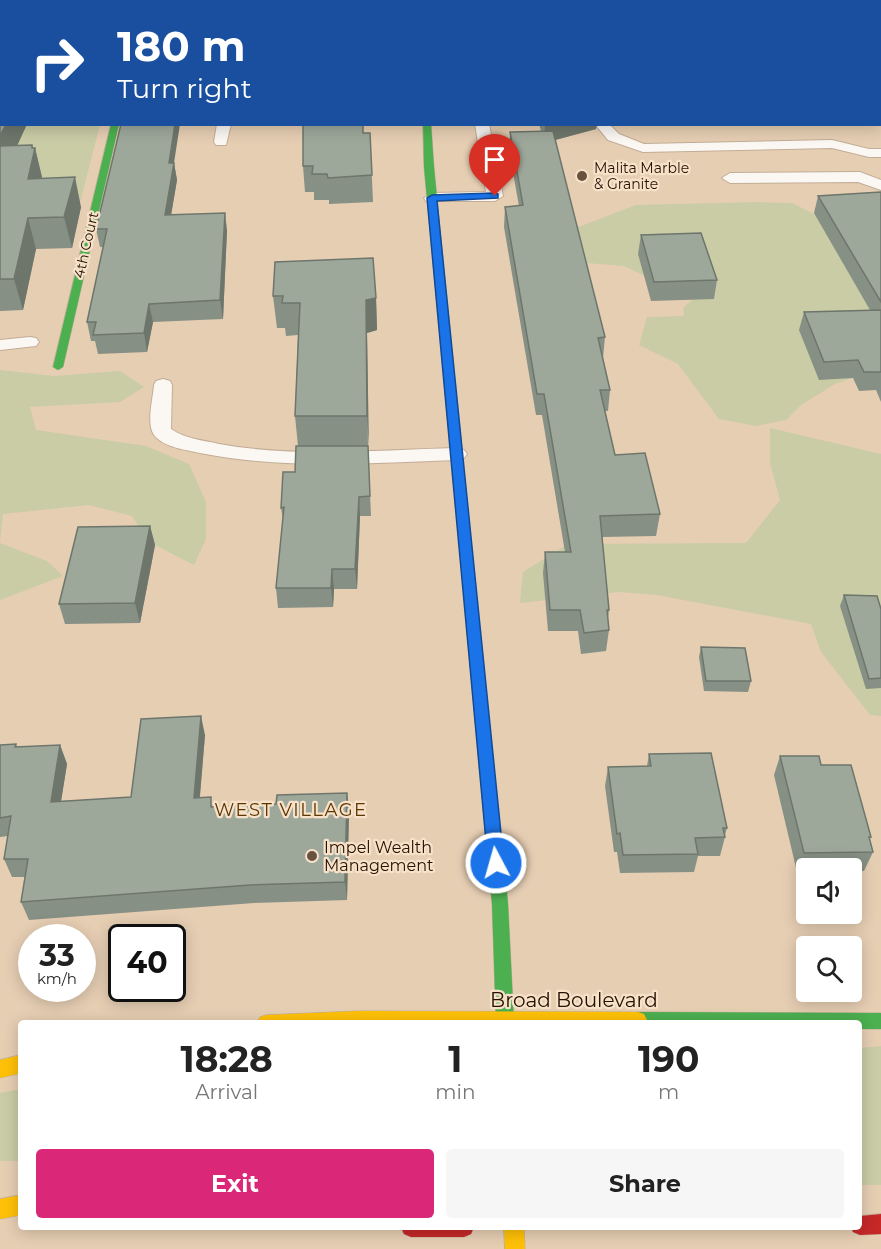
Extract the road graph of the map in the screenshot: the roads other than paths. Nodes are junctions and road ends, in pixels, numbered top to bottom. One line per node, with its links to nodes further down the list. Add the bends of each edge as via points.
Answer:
1 (115, 126): 13 (street, 4th Court)
2 (224, 126): 6 (lane)
3 (427, 126): 10 (street)
4 (482, 126): 10 (lane, via 495,196)
5 (603, 126): 7 (lane, via 616,138 643,148 832,144)
6 (221, 142)
7 (881, 153)
8 (730, 178): 9 (lane, via 860,177)
9 (881, 185)
10 (432, 198): 15 (street)
11 (30, 342): 12 (lane)
12 (0, 345)
13 (58, 367)
14 (163, 385): 15 (lane, via 162,432 185,443 236,454 297,459)
15 (457, 454): 18 (street, via 500,904)
16 (336, 1020): 17 (street, Broad Boulevard)
17 (407, 1020)
18 (504, 1020)
19 (881, 1021): 20 (street, Broad Boulevard)
20 (862, 1022)
21 (18, 1065): 22 (street)
22 (0, 1069)
23 (18, 1206): 24 (street)
24 (0, 1209)
25 (881, 1224): 26 (street)
26 (862, 1225)
27 (514, 1230): 28 (street)
28 (515, 1249)

